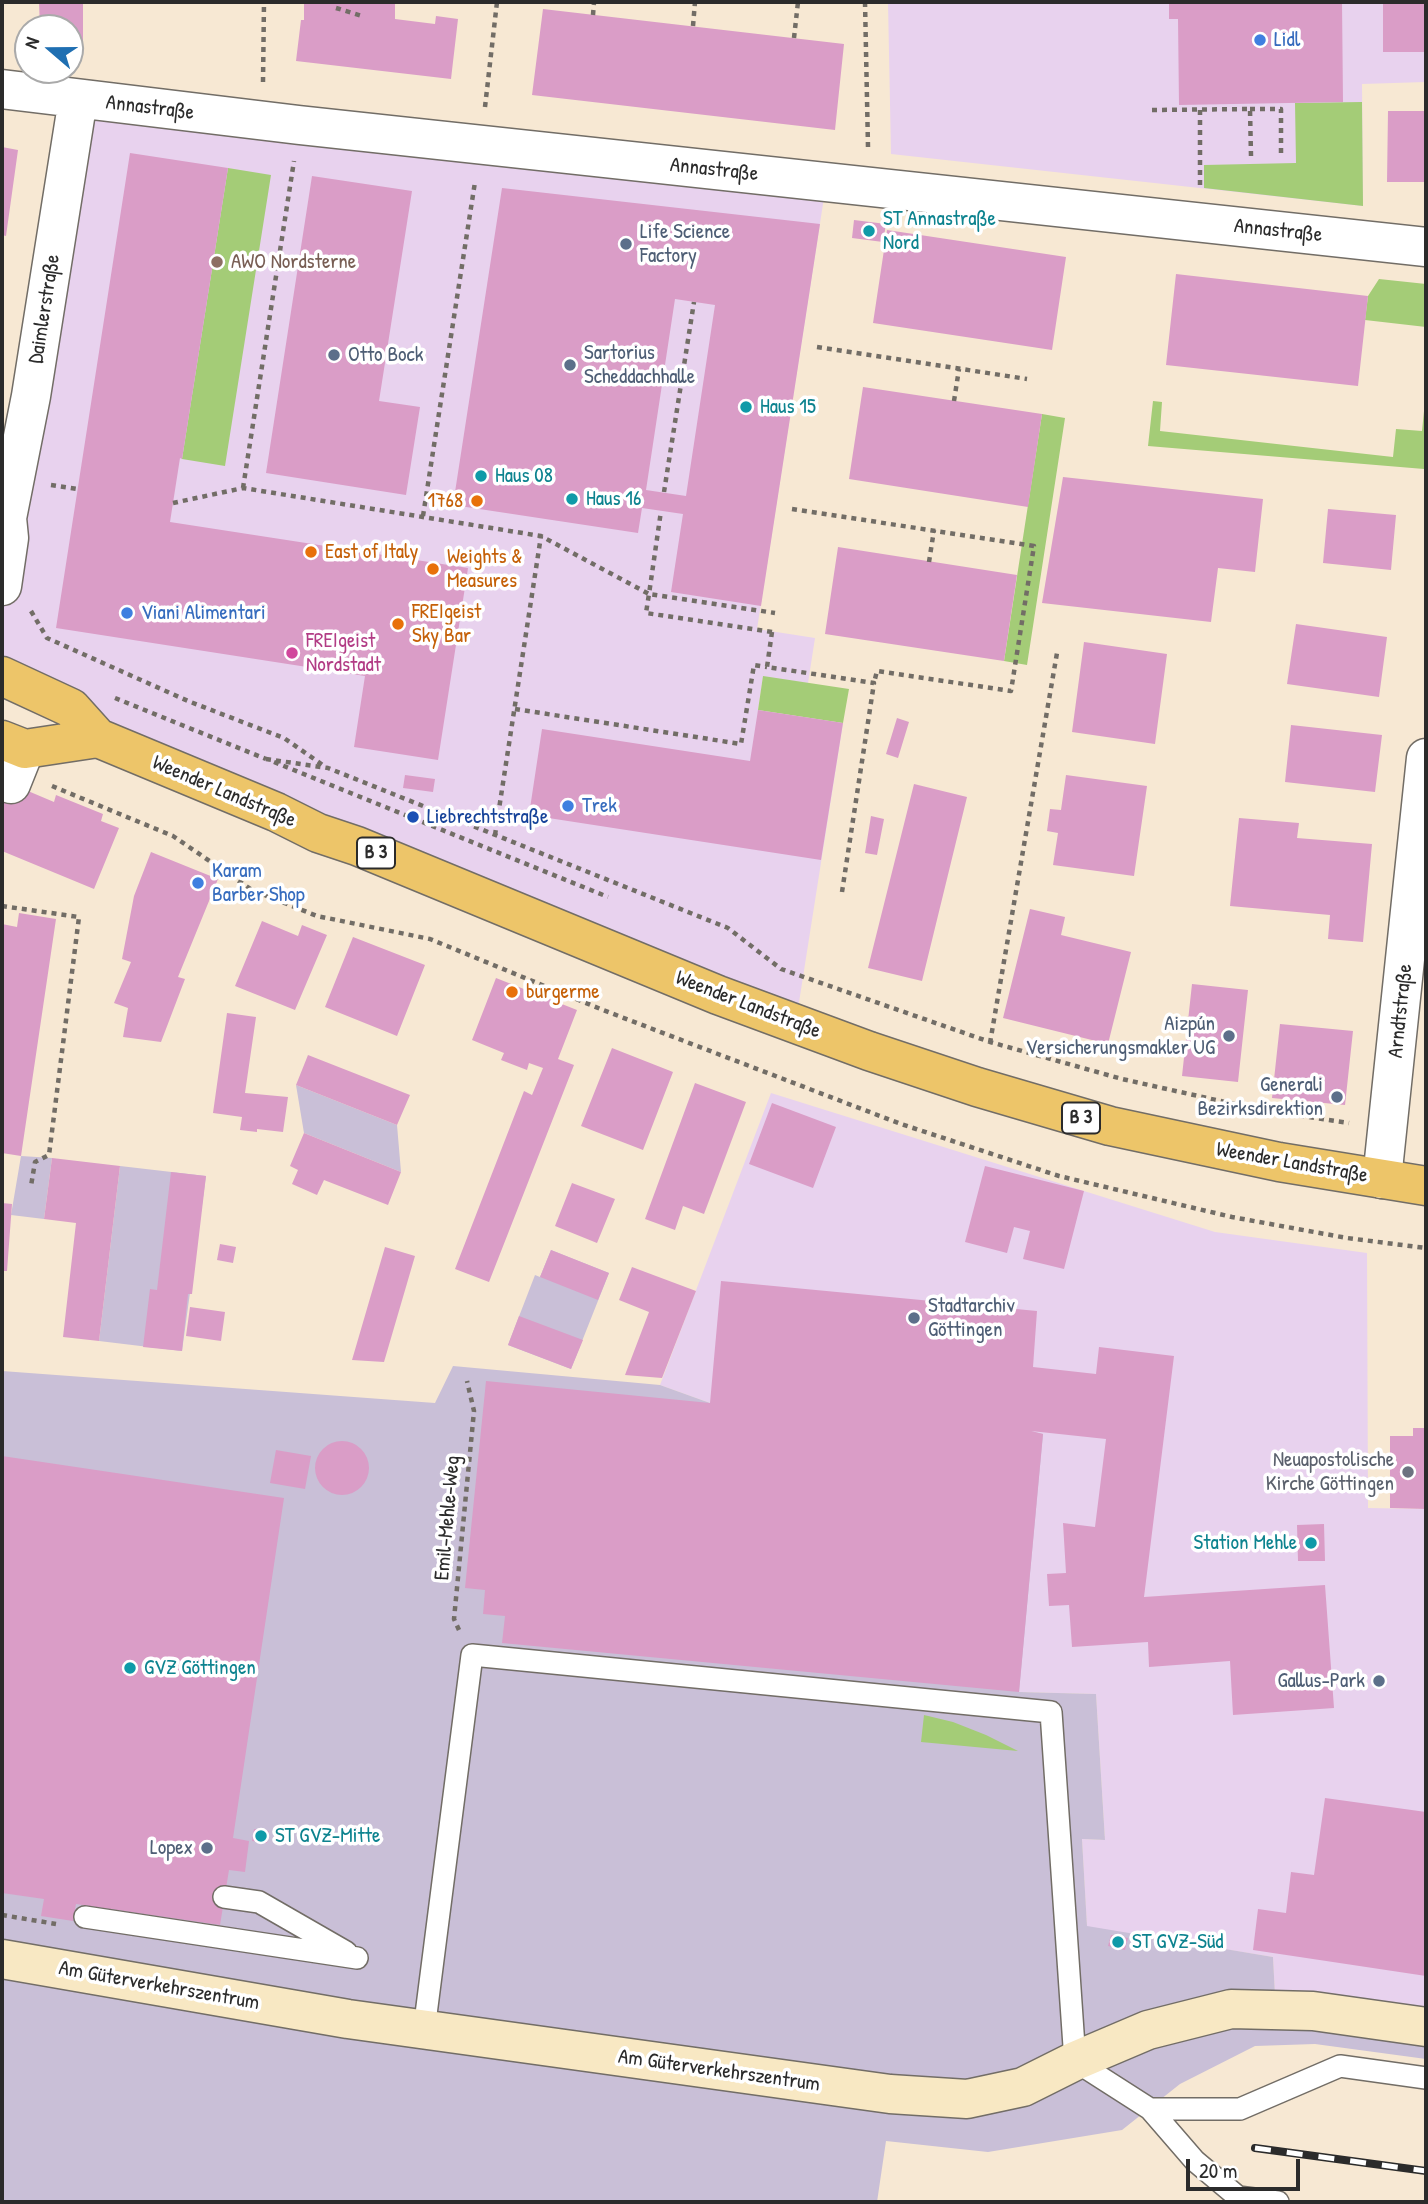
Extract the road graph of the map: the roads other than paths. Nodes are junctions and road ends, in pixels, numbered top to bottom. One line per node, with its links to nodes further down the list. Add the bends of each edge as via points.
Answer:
1 (2, 89): 2 (street, Annastraße)
2 (78, 99): 3 (street, Annastraße); 4 (street, Daimlerstraße, via 31,396)
3 (1426, 247)
4 (5, 523): 5 (street, Daimlerstraße, via 9,538)
5 (2, 586)
6 (2, 676): 7 (main road, Weender Landstraße / B 3, via 71,708)
7 (98, 738): 9 (main road); 10 (main road, Weender Landstraße / B 3, via 318,833 869,1051 1110,1126)
8 (1426, 758): 10 (street, Arndtstraße)
9 (13, 761)
10 (1382, 1179): 11 (main road, Weender Landstraße / B 3)
11 (1426, 1186)
12 (224, 1897): 13 (lane, via 259,1902 357,1958)
13 (85, 1917)
14 (2, 1959): 16 (street, Am Güterverkehrszentrum)
15 (1426, 2027): 17 (street, Am Güterverkehrszentrum, via 1313,2011 1231,2009 1148,2030)
16 (424, 2030): 17 (street, Am Güterverkehrszentrum, via 890,2094 967,2099 1023,2087); 17 (lane, via 472,1656 1051,1712)
17 (1075, 2061): 19 (lane)
18 (1426, 2078): 19 (lane, via 1340,2066 1240,2109)
19 (1150, 2109): 20 (lane, via 1195,2161 1238,2197)
20 (1278, 2202)

